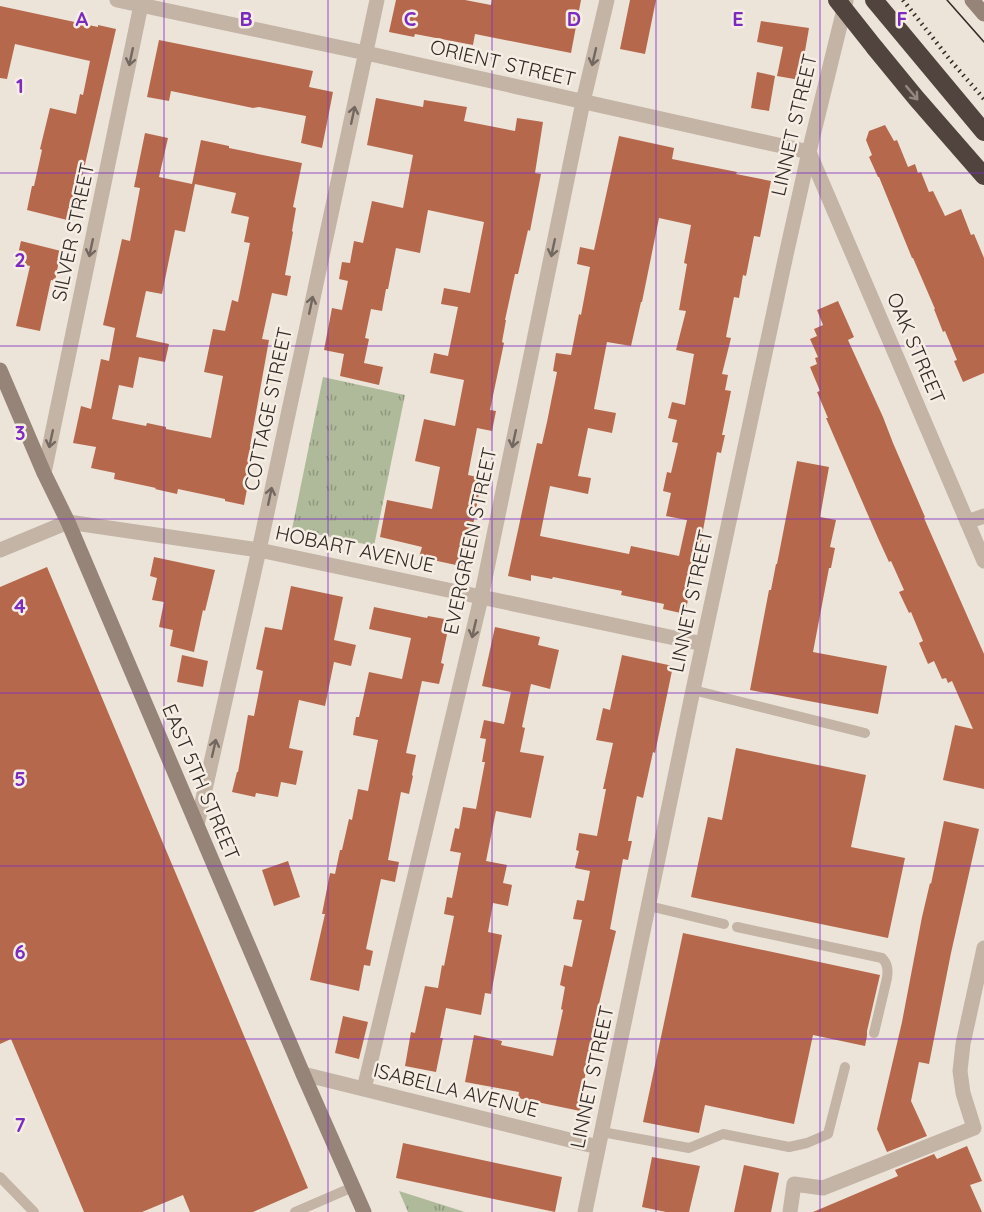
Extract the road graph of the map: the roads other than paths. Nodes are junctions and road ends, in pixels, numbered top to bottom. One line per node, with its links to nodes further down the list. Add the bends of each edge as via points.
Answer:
1 (117, 0): 7 (street, ORIENT STREET)
2 (377, 0): 10 (street, COTTAGE STREET)
3 (607, 0): 11 (street, EVERGREEN STREET, one-way to 11)
4 (837, 0): 14 (highway, one-way to 14, bridge)
5 (846, 0): 13 (street, LINNET STREET)
6 (972, 0): 9 (street)
7 (142, 2): 10 (street, ORIENT STREET); 16 (street, SILVER STREET, one-way to 16)
8 (879, 6): 12 (highway)
9 (984, 14)
10 (366, 53): 11 (street, ORIENT STREET); 21 (street, COTTAGE STREET, one-way to 10)
11 (583, 102): 13 (street, ORIENT STREET); 23 (street, EVERGREEN STREET, one-way to 23)
12 (984, 132)
13 (809, 152): 19 (street, OAK STREET); 24 (street, LINNET STREET)
14 (984, 176)
15 (0, 370): 16 (street, EAST 5TH STREET)
16 (44, 474): 18 (street, EAST 5TH STREET)
17 (984, 516): 19 (street)
18 (68, 522): 20 (street); 21 (street, HOBART AVENUE); 27 (street, EAST 5TH STREET)
19 (967, 522): 22 (street, OAK STREET)
20 (0, 550)
21 (259, 550): 23 (street, HOBART AVENUE); 27 (street, COTTAGE STREET, one-way to 21)
22 (984, 561)
23 (481, 598): 24 (street, HOBART AVENUE); 35 (street, EVERGREEN STREET, one-way to 35)
24 (703, 644): 25 (street, LINNET STREET)
25 (693, 690): 26 (lane); 28 (street, LINNET STREET)
26 (865, 733)
27 (196, 825): 34 (street, EAST 5TH STREET)
28 (649, 906): 29 (lane); 36 (street, LINNET STREET)
29 (724, 924)
30 (737, 927): 32 (lane, via 882,958 888,970)
31 (984, 948): 44 (street, via 960,1071 974,1128 823,1188 794,1184)
32 (874, 1033)
33 (845, 1068): 36 (lane, via 828,1134 807,1143 789,1147 723,1134 689,1148)
34 (303, 1074): 35 (street, ISABELLA AVENUE); 39 (street, EAST 5TH STREET)
35 (364, 1089): 37 (street, ISABELLA AVENUE)
36 (602, 1132): 37 (street, LINNET STREET)
37 (598, 1148): 43 (street, LINNET STREET)
38 (0, 1178): 40 (lane)
39 (353, 1187): 41 (lane); 42 (street, EAST 5TH STREET)
40 (34, 1212)
41 (295, 1212)
42 (364, 1212)
43 (585, 1212)
44 (790, 1212)

